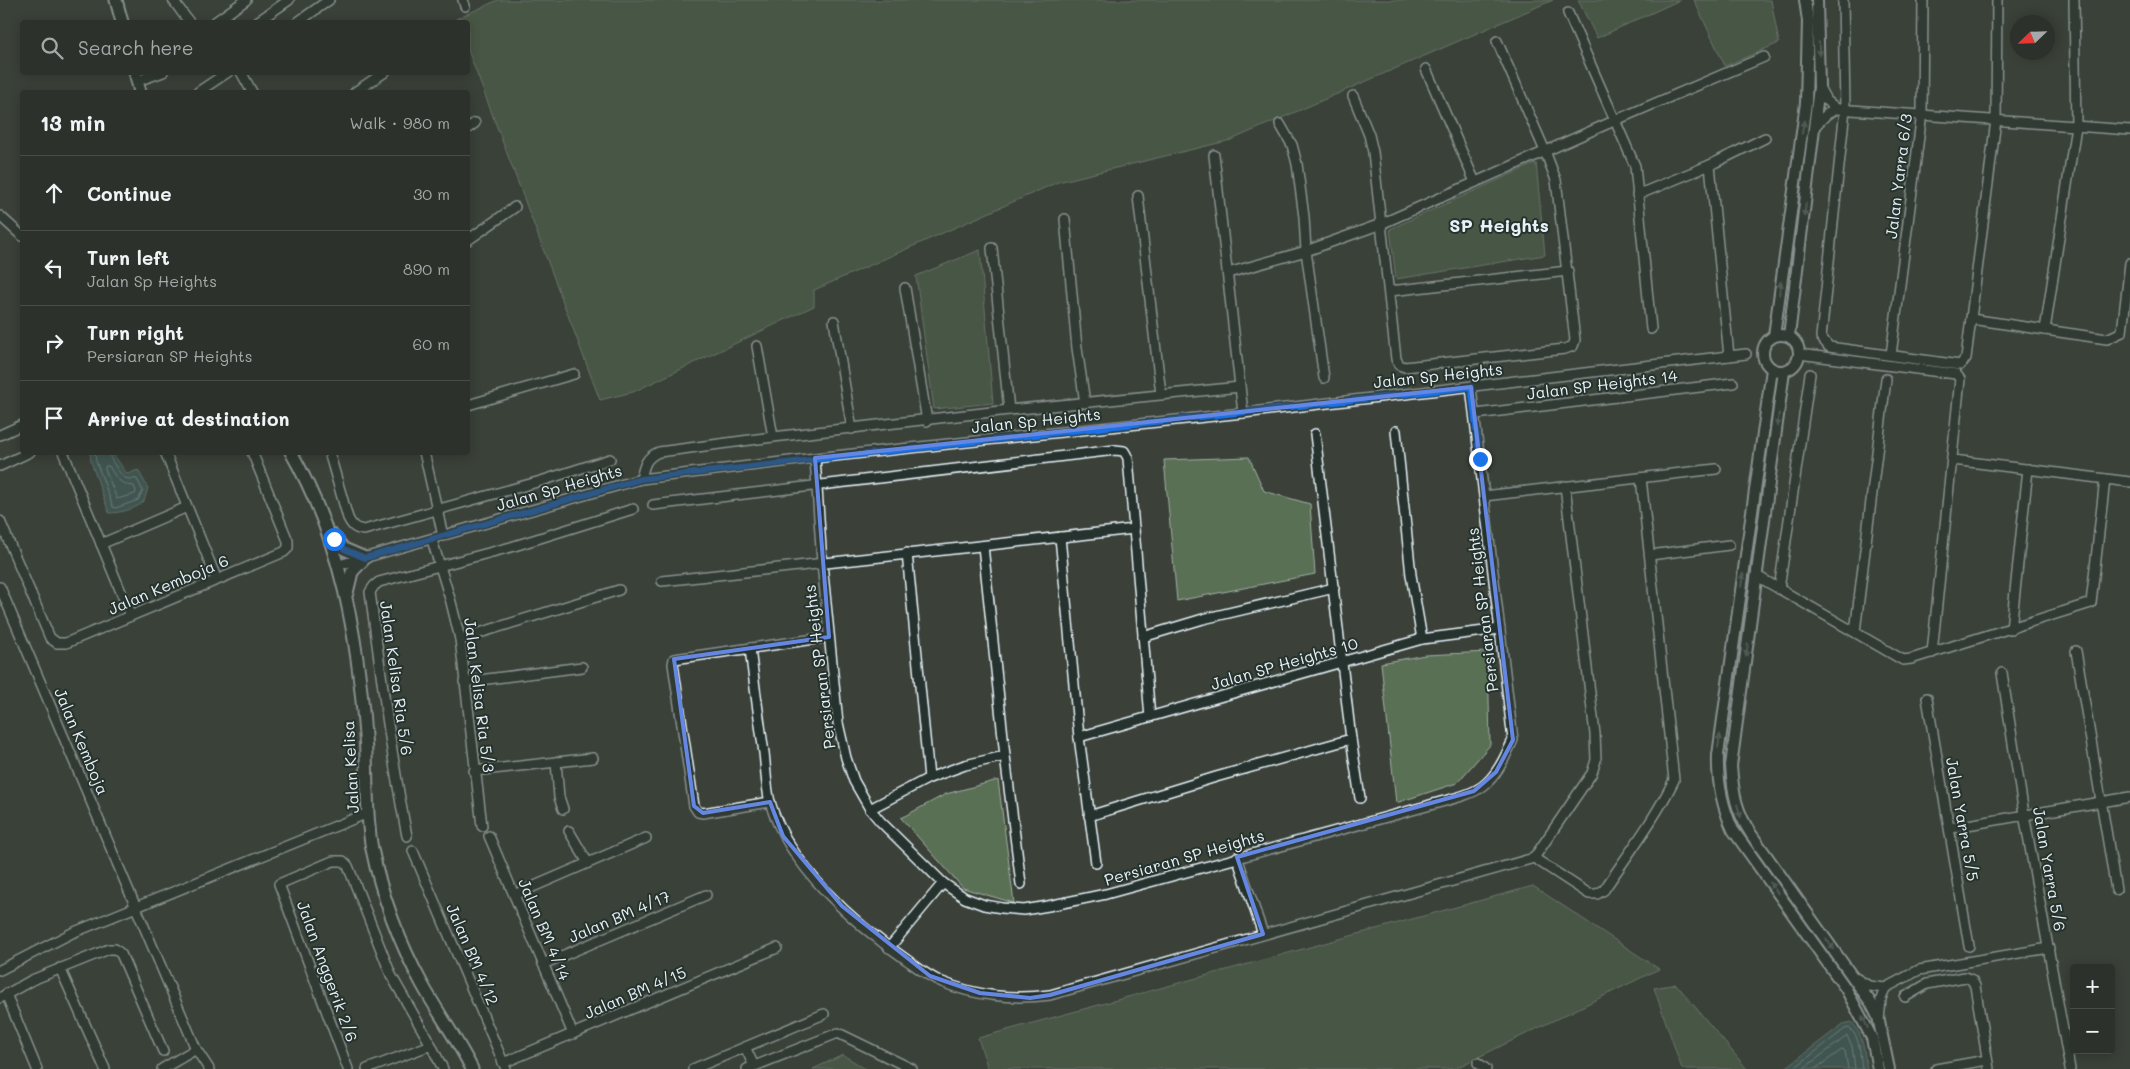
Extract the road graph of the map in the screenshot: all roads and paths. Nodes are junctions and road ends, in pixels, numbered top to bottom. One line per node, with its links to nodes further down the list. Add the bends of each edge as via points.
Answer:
1 (116, 0): 13 (main road)
2 (246, 0): 15 (street)
3 (289, 0): 16 (street)
4 (329, 0): 17 (street)
5 (1805, 0): 63 (street, one-way to 5, via 1806,103 1808,20)
6 (1817, 0): 25 (street, one-way to 25)
7 (1843, 0): 31 (street)
8 (1923, 0): 32 (street, Jalan Yarra 6/3)
9 (1997, 0): 34 (street)
10 (2074, 0): 37 (street)
11 (176, 1): 14 (street)
12 (1568, 13): 33 (street)
13 (121, 20)
14 (187, 20)
15 (218, 20)
16 (260, 20)
17 (301, 20)
18 (1497, 41): 40 (street)
19 (1764, 57): 33 (street)
20 (1426, 69): 43 (street)
21 (224, 75): 27 (street)
22 (242, 75): 28 (street)
23 (380, 75): 29 (street)
24 (136, 77): 26 (main road)
25 (1820, 87): 31 (street, via 1826,100); 36 (street)
26 (139, 90)
27 (201, 90)
28 (251, 90)
29 (358, 90)
30 (1353, 96): 49 (street, via 1371,144)
31 (1841, 109): 32 (street); 36 (street, via 1827,114); 68 (street, via 1822,337 1829,347)
32 (1921, 115): 34 (street); 68 (street, Jalan Yarra 6/3)
33 (1616, 120): 40 (street); 44 (street, via 1635,166)
34 (1996, 120): 37 (street); 59 (street)
35 (1280, 124): 53 (street, via 1292,145 1297,164)
36 (1816, 125): 64 (street, one-way to 64)
37 (2076, 126): 38 (street); 62 (street)
38 (2130, 130)
39 (1765, 138): 42 (street)
40 (1545, 151): 43 (street); 55 (street, via 1556,180)
41 (1214, 155): 56 (street)
42 (1710, 165): 44 (street); 69 (street)
43 (1475, 182): 49 (street)
44 (1637, 195): 61 (street)
45 (1138, 196): 79 (street)
46 (515, 207): 51 (street)
47 (0, 216): 50 (street)
48 (1065, 219): 80 (street)
49 (1381, 224): 53 (street); 58 (street)
50 (20, 234)
51 (470, 239)
52 (992, 248): 82 (street)
53 (1306, 251): 56 (street); 74 (street)
54 (2130, 263): 62 (street, via 2122,332 2108,339)
55 (1568, 271): 58 (street); 58 (street, via 1575,340 1573,346 1556,351 1406,367 1399,365)
56 (1228, 273): 77 (street)
57 (905, 288): 85 (street)
58 (1390, 291)
59 (1971, 319): 62 (street); 68 (street, via 1966,358 1960,365)
60 (834, 321): 87 (street)
61 (1651, 329)
62 (2045, 330)
63 (1774, 336): 64 (street); 70 (street, via 1767,341 1763,353)
64 (1789, 336): 67 (street, via 1797,344)
65 (757, 346): 91 (street)
66 (1746, 354): 69 (street, Jalan Sp Heights)
67 (1799, 354): 71 (street, via 1794,366); 101 (street, via 1956,374 1961,386)
68 (1891, 355)
69 (1729, 356): 78 (street, Jalan Sp Heights)
70 (1772, 369): 71 (street); 223 (street, one-way to 70, via 1872,1038 1846,989 1733,830 1723,809 1717,772)
71 (1784, 371): 131 (street, one-way to 131)
72 (574, 374): 81 (street)
73 (1810, 374): 136 (street)
74 (1324, 378)
75 (1886, 379): 142 (street)
76 (1732, 383): 84 (street, Jalan SP Heights 14)
77 (1240, 387): 79 (street); 83 (street)
78 (1471, 387): 83 (street, Jalan Sp Heights); 84 (street, Persiaran SP Heights)
79 (1161, 394): 80 (street)
80 (1085, 402): 82 (street)
81 (470, 404)
82 (1009, 410): 85 (street)
83 (1243, 413): 99 (street, Jalan Sp Heights)
84 (1476, 414): 111 (street, Persiaran SP Heights)
85 (927, 421): 87 (street)
86 (20, 426): 90 (street)
87 (852, 429): 91 (street)
88 (1396, 432): 146 (street, via 1411,575)
89 (1315, 434): 135 (street)
90 (0, 435)
91 (773, 437): 106 (street, via 659,452 646,461)
92 (24, 455): 102 (street)
93 (63, 455): 122 (street)
94 (166, 455): 113 (street)
95 (253, 455): 132 (street, Jalan Kemboja 6, via 288,548)
96 (292, 455): 117 (main road, Jalan Kelisa)
97 (330, 455): 114 (street, via 348,518 357,529 364,530)
98 (425, 455): 114 (street)
99 (815, 458): 106 (street, Jalan Sp Heights); 110 (street, Persiaran SP Heights)
100 (610, 459): 114 (street)
101 (1953, 460): 104 (street); 149 (street)
102 (0, 466)
103 (1716, 469): 105 (street)
104 (2028, 469): 107 (street); 141 (street)
105 (1641, 478): 109 (street); 126 (street)
106 (641, 479): 119 (street, Jalan Sp Heights)
107 (2106, 479): 108 (street); 141 (street, via 2091,603)
108 (2130, 482)
109 (1564, 486): 111 (street); 180 (street, via 1596,760 1592,774)
110 (817, 487): 112 (street); 118 (street, via 1124,451 1128,458); 128 (street, Persiaran SP Heights)
111 (1484, 496): 140 (street, Persiaran SP Heights)
112 (652, 505)
113 (188, 508): 122 (street); 132 (street)
114 (436, 509): 119 (street)
115 (633, 509): 130 (street, Jalan Kelisa Ria 5/6)
116 (0, 521): 139 (street, Jalan Kemboja 6, via 50,638 57,644)
117 (326, 528): 127 (main road, via 344,549); 129 (main road, Jalan Kelisa)
118 (1134, 529): 120 (street); 144 (street)
119 (443, 536): 121 (street, Jalan Sp Heights)
120 (1060, 537): 124 (street); 156 (street)
121 (432, 540): 127 (street, Jalan Sp Heights); 130 (street, Jalan Kelisa Ria 5/3)
122 (100, 544): 139 (street)
123 (1729, 545): 126 (street)
124 (983, 546): 125 (street); 158 (street)
125 (907, 553): 128 (street); 162 (street)
126 (1650, 555): 180 (street, via 1674,780 1665,800 1604,890 1597,894 1589,894)
127 (365, 558): 129 (street, Jalan Sp Heights); 138 (main road, via 352,572)
128 (822, 563): 133 (street); 143 (street, Persiaran SP Heights)
129 (338, 565): 138 (main road, Jalan Kelisa)
130 (441, 565): 145 (street, Jalan Kelisa Ria 5/3); 175 (street, Jalan Kelisa Ria 5/6, via 379,582 370,592)
131 (1757, 576): 136 (street); 197 (street, one-way to 197, via 1731,766 1733,788 1740,817)
132 (217, 580): 139 (street, Jalan Kemboja 6)
133 (662, 581)
134 (0, 587): 188 (street, Jalan Kemboja)
135 (1334, 588): 144 (street, via 1203,619); 150 (street)
136 (1779, 589): 142 (street)
137 (619, 590): 145 (street)
138 (346, 596): 169 (main road, Jalan Kelisa, via 360,678)
139 (130, 616)
140 (1500, 629): 146 (street, Jalan SP Heights 10); 179 (street, Persiaran SP Heights, via 1513,740 1485,785 1427,806)
141 (2011, 629): 149 (street)
142 (1855, 632): 149 (street, via 1903,660)
143 (829, 637): 147 (street); 168 (street, Persiaran SP Heights, via 838,723 846,758 854,781)
144 (1143, 638): 155 (street)
145 (460, 639): 153 (street, Jalan Kelisa Ria 5/3)
146 (1422, 639): 150 (street, Jalan SP Heights 10)
147 (750, 648): 165 (street); 165 (street, via 678,658 673,664 694,806 698,812)
148 (2076, 651): 166 (street)
149 (1932, 653)
150 (1342, 662): 155 (street, Jalan SP Heights 10); 157 (street)
151 (582, 667): 153 (street)
152 (2002, 673): 170 (street, Jalan Yarra 5/6)
153 (464, 682): 161 (street, Jalan Kelisa Ria 5/3)
154 (1927, 698): 173 (street, Jalan Yarra 5/5)
155 (1150, 717): 156 (street, Jalan SP Heights 10)
156 (1079, 737): 171 (street)
157 (1351, 739): 164 (street); 171 (street)
158 (1005, 756): 162 (street); 184 (street)
159 (593, 758): 160 (street)
160 (556, 762): 161 (street); 167 (street)
161 (474, 771): 172 (street, Jalan Kelisa Ria 5/3)
162 (929, 778): 168 (street)
163 (2130, 797): 166 (street)
164 (1360, 798)
165 (770, 802): 192 (street, via 783,836 812,875)
166 (2102, 802): 170 (street); 185 (street)
167 (563, 809)
168 (870, 809): 183 (street, Persiaran SP Heights)
169 (368, 813): 188 (street); 219 (main road, Jalan Kelisa, via 378,872 406,950 423,987)
170 (2024, 814): 173 (street); 193 (street, Jalan Yarra 5/6)
171 (1089, 816): 182 (street)
172 (482, 826)
173 (1950, 828): 190 (street, Jalan Yarra 5/5)
174 (569, 831): 181 (street)
175 (406, 836)
176 (489, 836): 186 (street, Jalan BM 4/14)
177 (646, 838): 181 (street)
178 (413, 851): 210 (street, Jalan BM 4/12)
179 (1237, 857): 183 (street, Persiaran SP Heights, via 1106,894 1024,910 984,905 965,898); 189 (street)
180 (1534, 858): 189 (street)
181 (588, 863): 186 (street)
182 (1096, 863)
183 (943, 883): 192 (street)
184 (1021, 884)
185 (2116, 890)
186 (514, 895): 194 (street, Jalan BM 4/14)
187 (706, 895): 194 (street, Jalan BM 4/17)
188 (137, 906): 196 (street, via 72,933); 206 (street, Jalan Kemboja)
189 (1263, 934): 192 (street, via 1030,998 980,993 942,982)
190 (1969, 946)
191 (777, 948): 203 (street, Jalan BM 4/15)
192 (889, 948)
193 (2049, 948): 198 (street, via 1919,970); 226 (street, Jalan Yarra 5/6)
194 (543, 964): 203 (street, Jalan BM 4/14)
195 (60, 968): 199 (street); 207 (street, via 115,949); 213 (street)
196 (0, 970)
197 (1853, 977): 198 (street, via 1870,986); 202 (street, via 1871,1003)
198 (1885, 988): 202 (street)
199 (3, 996): 212 (street)
200 (1905, 997): 209 (street, via 1927,984 1965,977 1972,980)
201 (824, 1014): 205 (street)
202 (1878, 1021): 224 (street)
203 (573, 1034): 210 (street, Jalan BM 4/15)
204 (432, 1045): 216 (street, Jalan Anggerik 2/6, via 391,975 348,866 343,861 333,861 280,884); 217 (street); 218 (street)
205 (745, 1047): 211 (street); 220 (street)
206 (196, 1048): 214 (street); 215 (street, Jalan Kemboja)
207 (163, 1051)
208 (1478, 1063): 222 (street)
209 (1988, 1065): 225 (street)
210 (505, 1066)
211 (750, 1068): 221 (street, via 838,1033)
212 (37, 1069)
213 (105, 1069)
214 (162, 1069)
215 (209, 1069)
216 (348, 1069)
217 (367, 1069)
218 (443, 1069)
219 (472, 1069)
220 (693, 1069)
221 (912, 1069)
222 (1486, 1069)
223 (1878, 1069)
224 (1889, 1069)
225 (1936, 1069)
226 (2070, 1069)

